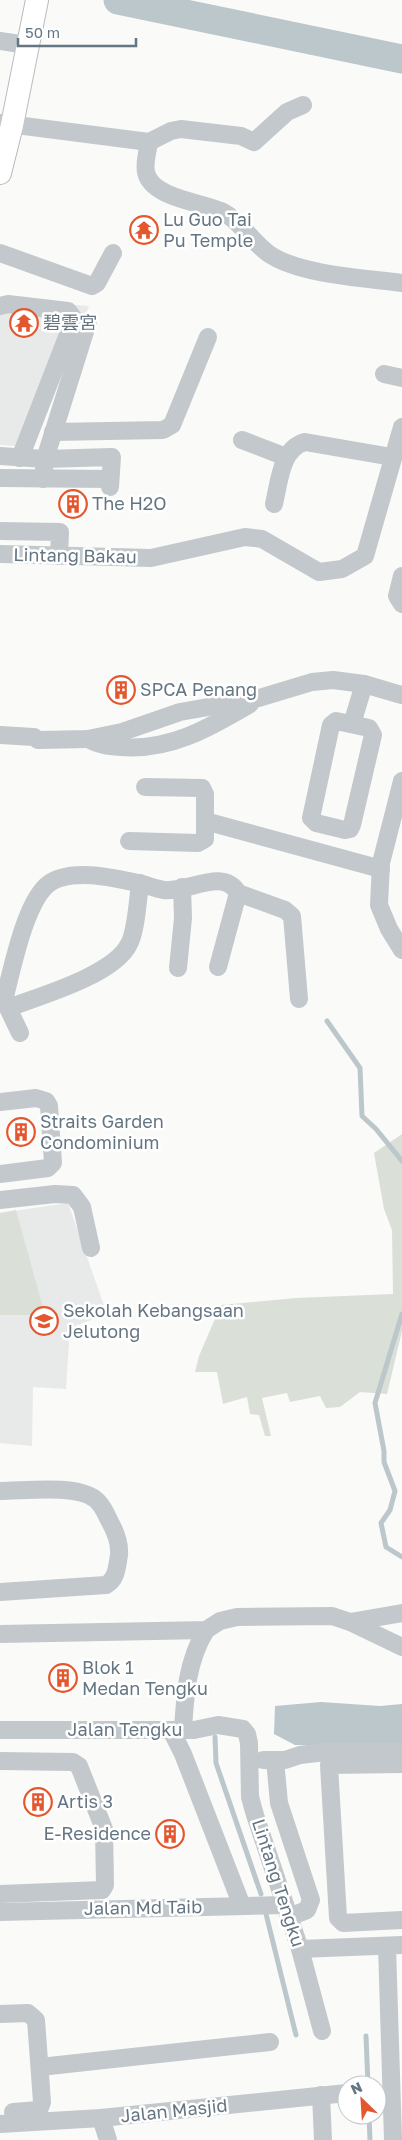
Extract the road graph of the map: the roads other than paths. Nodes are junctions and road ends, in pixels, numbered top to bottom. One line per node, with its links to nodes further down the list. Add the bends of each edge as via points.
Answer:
1 (37, 0): 3 (main road)
2 (0, 41): 3 (street)
3 (27, 45): 5 (main road)
4 (303, 105): 6 (street, via 287,112 254,142 241,136 181,129)
5 (6, 124): 6 (street); 7 (main road)
6 (149, 142): 10 (street, via 146,167 152,184 176,198 226,214 268,254 289,264)
7 (0, 173)
8 (0, 253): 9 (street, via 92,286)
9 (113, 253)
10 (402, 283)
11 (0, 306): 22 (street, via 8,304 68,311 74,319)
12 (88, 322): 17 (street)
13 (208, 337): 17 (street, via 168,428)
14 (384, 374): 15 (street)
15 (402, 378)
16 (402, 427): 21 (street, Lintang Bakau)
17 (53, 432): 23 (street)
18 (242, 440): 20 (street)
19 (0, 456): 22 (street)
20 (286, 457): 21 (street, via 294,446 306,442); 26 (street)
21 (392, 457): 29 (street, Lintang Bakau, via 365,556 342,569 320,572 262,539 245,536 151,558)
22 (20, 458): 23 (street)
23 (45, 459): 25 (street); 25 (street, via 112,457 110,483)
24 (0, 478): 25 (street)
25 (43, 479)
26 (274, 504)
27 (0, 531): 29 (street, via 60,528)
28 (0, 554): 29 (street, Lintang Bakau)
29 (59, 556)
30 (402, 576): 31 (street, via 397,596)
31 (402, 604)
32 (364, 684): 33 (street); 34 (street, via 333,680 312,682); 35 (street)
33 (402, 695)
34 (259, 698): 37 (street, via 180,712 139,728); 37 (street, via 205,730 166,744 128,748 100,745)
35 (352, 724): 35 (street, via 369,728 373,735 352,825 345,830 316,823 310,815 331,725 336,721)
36 (0, 735): 37 (street, via 34,736 38,740)
37 (88, 739)
38 (402, 781): 42 (street)
39 (145, 787): 40 (street, via 202,788)
40 (205, 821): 41 (street, via 206,836 202,842); 42 (street)
41 (129, 841)
42 (381, 869): 46 (street, via 379,905)
43 (140, 884): 44 (street, via 165,890); 50 (street, via 131,942 115,962 96,973); 50 (street, via 88,875 67,875 46,886 28,915)
44 (182, 888): 45 (street, via 222,881 234,885); 48 (street)
45 (238, 893): 47 (street); 49 (street, via 285,910 292,916)
46 (402, 950)
47 (218, 967)
48 (178, 968)
49 (299, 998)
50 (4, 1003): 51 (street)
51 (20, 1033)
52 (0, 1102): 53 (street, via 36,1098 46,1101 53,1163 48,1168)
53 (0, 1174)
54 (0, 1200): 55 (street, via 72,1195 82,1207)
55 (91, 1248)
56 (0, 1491): 57 (street, via 70,1490 89,1494 97,1500 114,1530 119,1551 114,1579 106,1585)
57 (0, 1592)
58 (402, 1612): 59 (street)
59 (350, 1622): 60 (street, via 332,1616 237,1617 220,1621); 62 (street)
60 (206, 1630): 61 (street); 64 (street, via 192,1658)
61 (0, 1634)
62 (402, 1647)
63 (0, 1730): 64 (street, Jalan Tengku)
64 (177, 1730): 65 (street, Jalan Tengku, via 218,1725 242,1729); 76 (street, via 183,1754)
65 (247, 1734): 68 (street, Lintang Tengku)
66 (402, 1752): 67 (street)
67 (311, 1754): 69 (street); 72 (street)
68 (250, 1759): 69 (street); 74 (street, Lintang Tengku, via 250,1797)
69 (275, 1760): 73 (street, via 280,1803)
70 (0, 1761): 75 (street, via 67,1761 79,1766 104,1829 105,1847 104,1886 100,1891)
71 (402, 1764): 72 (street)
72 (329, 1766): 79 (street, via 340,1921)
73 (288, 1830): 74 (street); 77 (street, via 311,1900 307,1910)
74 (264, 1839): 77 (street, Lintang Tengku)
75 (0, 1894)
76 (242, 1906): 77 (street, Jalan Md Taib); 78 (street, Jalan Md Taib)
77 (287, 1911): 81 (street, Lintang Tengku)
78 (0, 1912)
79 (402, 1920)
80 (394, 1945): 81 (street); 82 (street)
81 (300, 1949): 84 (street, Lintang Tengku)
82 (395, 1973): 94 (street)
83 (0, 2014): 86 (street, via 28,2013 36,2020)
84 (322, 2031)
85 (270, 2042): 86 (street)
86 (40, 2067): 89 (street, via 42,2102 39,2110)
87 (337, 2094): 88 (street, Jalan Masjid)
88 (321, 2095): 90 (street, Jalan Masjid); 93 (street)
89 (0, 2113)
90 (101, 2118): 91 (street, Jalan Masjid); 92 (street)
91 (0, 2124)
92 (108, 2140)
93 (323, 2140)
94 (394, 2140)

